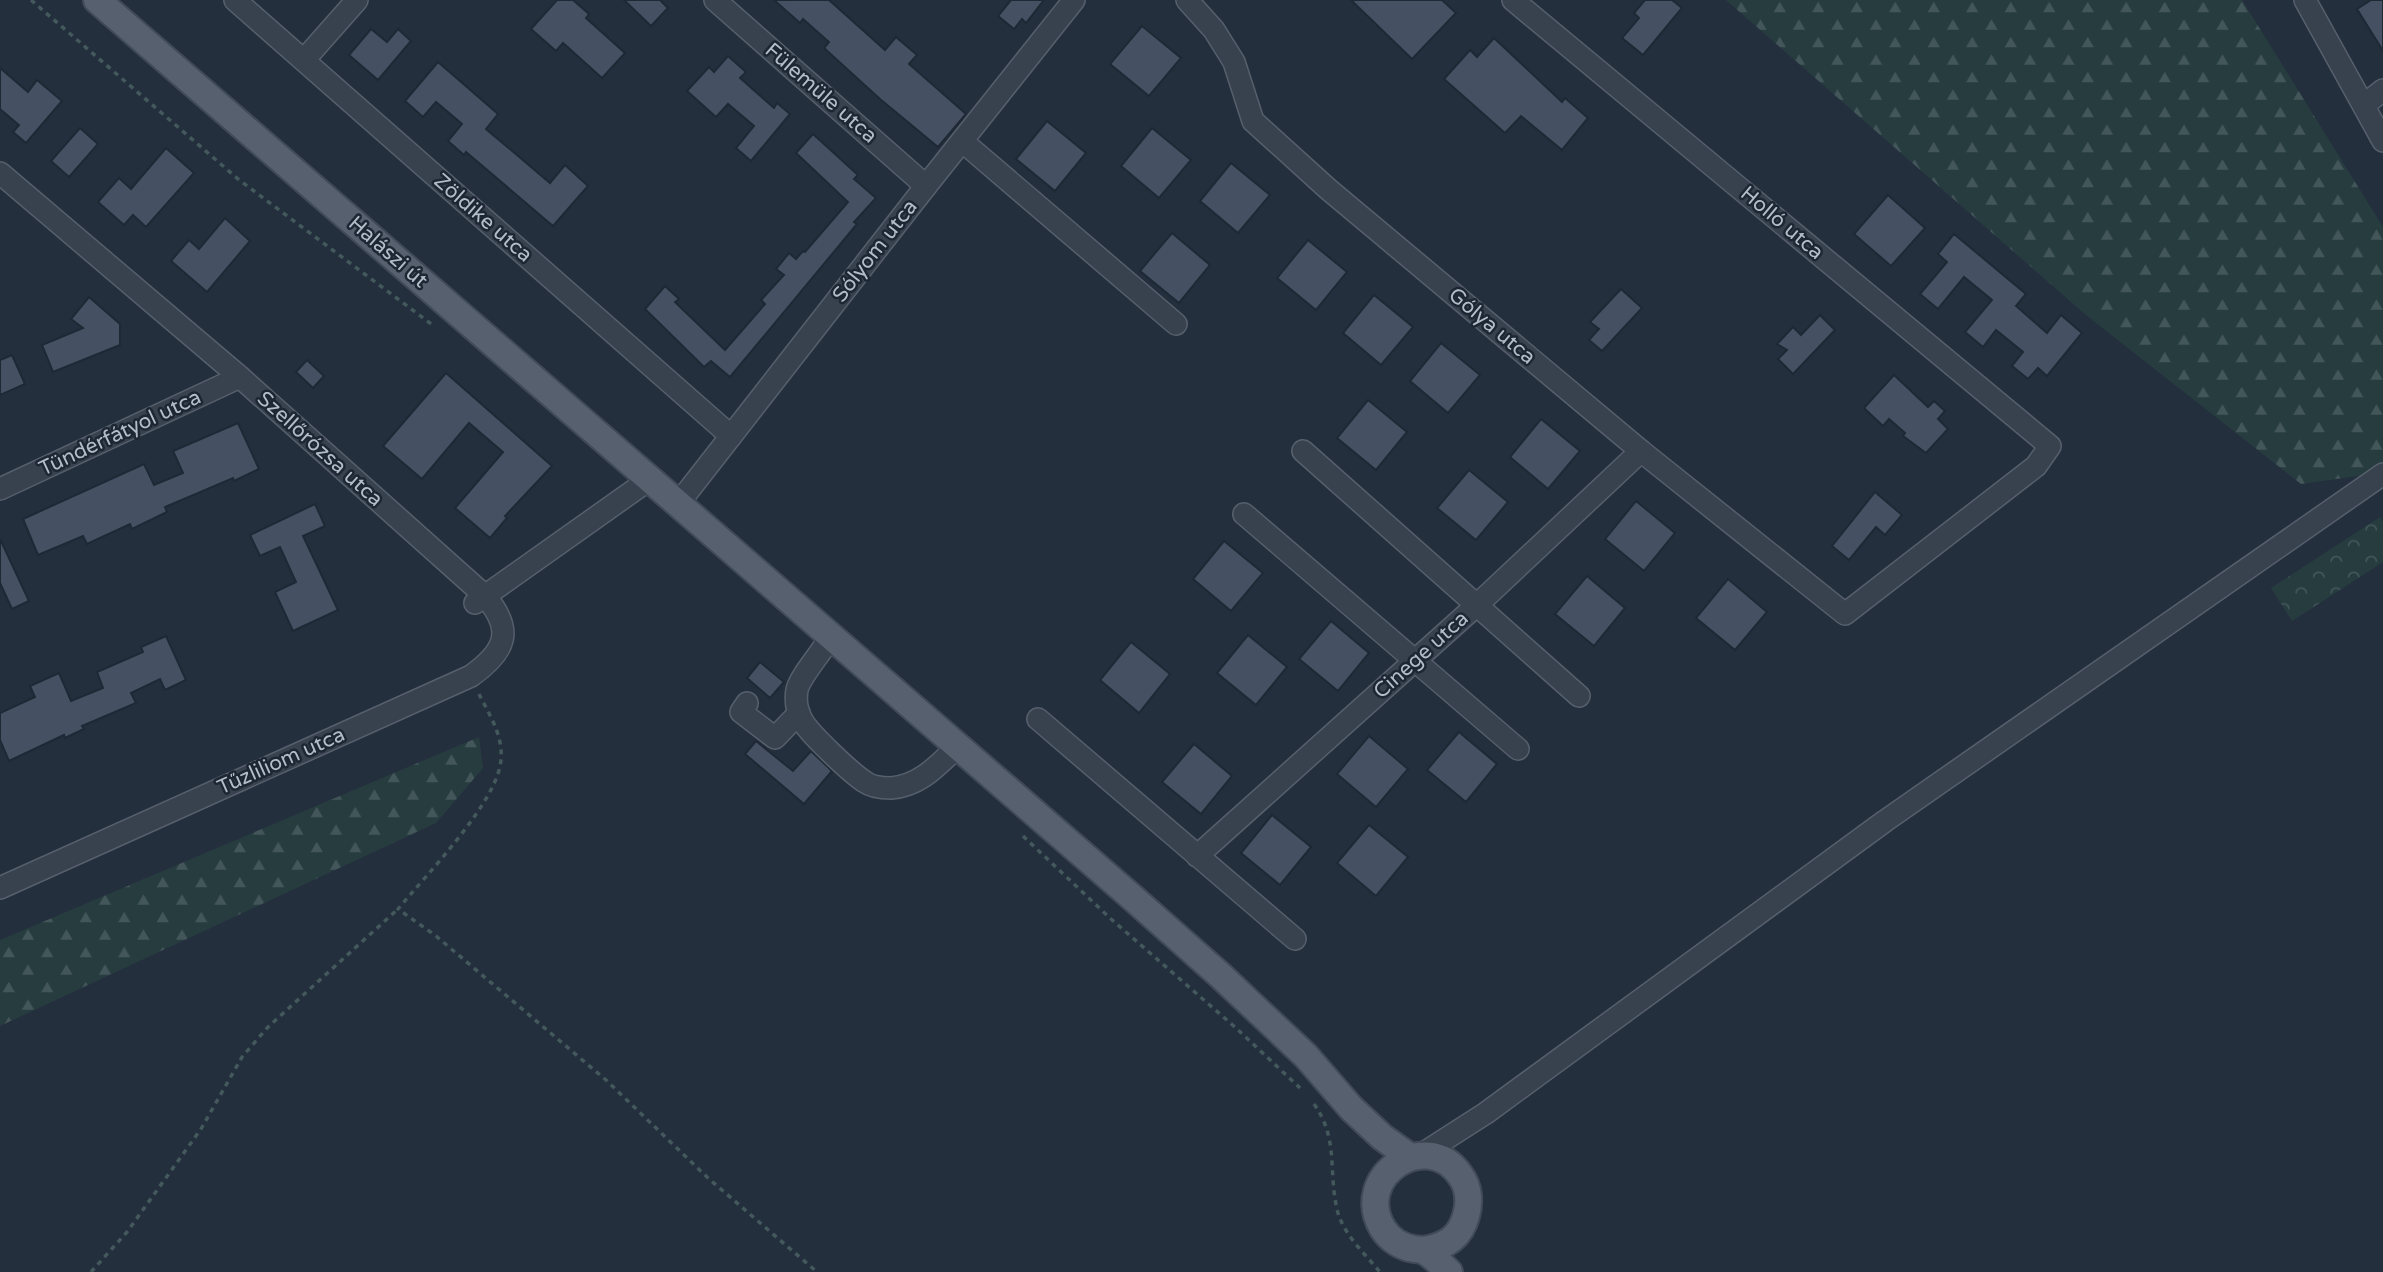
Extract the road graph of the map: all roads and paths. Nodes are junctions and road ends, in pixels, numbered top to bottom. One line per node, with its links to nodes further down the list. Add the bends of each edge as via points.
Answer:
1 (31, 0): 18 (path, via 238,179)
2 (97, 0): 24 (main road, Halászi út)
3 (235, 0): 10 (street, Zöldike utca)
4 (357, 0): 10 (street)
5 (715, 0): 16 (street, Fülemüle utca)
6 (1074, 0): 13 (street, Sólyom utca)
7 (1187, 0): 22 (street, Gólya utca, via 1234,62 1254,121)
8 (1513, 0): 30 (street, Holló utca, via 2050,446 2036,466)
9 (2305, 0): 12 (street)
10 (304, 60): 20 (street, Zöldike utca)
11 (2383, 90): 12 (street)
12 (2364, 105): 14 (street)
13 (962, 141): 16 (street, Sólyom utca); 17 (street)
14 (2383, 141)
15 (0, 173): 19 (street, Szellőrózsa utca)
16 (926, 186): 20 (street, Sólyom utca)
17 (1176, 324)
18 (436, 327)
19 (240, 377): 25 (street, Tündérfátyol utca); 28 (street, Szellőrózsa utca)
20 (731, 436): 26 (street, Sólyom utca)
21 (1303, 451): 29 (street)
22 (1641, 451): 29 (street, Cinege utca); 30 (street, Gólya utca)
23 (2383, 474): 48 (street, via 1885,821)
24 (650, 479): 26 (main road, Halászi út); 28 (street)
25 (0, 489)
26 (678, 503): 31 (main road, Halászi út)
27 (1244, 514): 32 (street)
28 (479, 599): 33 (street, Tűzliliom utca, via 498,611 503,630 501,646 489,663)
29 (1477, 605): 32 (street, Cinege utca); 34 (street)
30 (1845, 614)
31 (831, 636): 36 (street, via 800,681); 38 (main road, Halászi út)
32 (1414, 661): 39 (street); 41 (street, Cinege utca)
33 (471, 676): 42 (street, Tűzliliom utca); 43 (path, via 496,729 500,767 472,819)
34 (1579, 696)
35 (747, 703): 36 (street, via 741,712 775,738)
36 (799, 713): 38 (street, via 811,733 863,781 880,788 920,779)
37 (1038, 719): 41 (street)
38 (958, 747): 47 (main road, Halászi út, via 1221,976 1306,1056)
39 (1518, 749)
40 (1015, 829): 45 (path)
41 (1197, 856): 44 (street)
42 (0, 888)
43 (398, 909): 54 (path, via 268,1027 242,1058 201,1129 127,1232); 55 (path, via 606,1080 708,1178)
44 (1295, 939)
45 (1302, 1090)
46 (1310, 1097): 56 (path, via 1324,1118 1332,1147 1337,1210 1344,1227)
47 (1351, 1108): 49 (main road, via 1382,1137); 51 (main road)
48 (1486, 1113): 49 (street); 50 (street, via 1455,1150)
49 (1414, 1157): 50 (main road, via 1441,1159); 51 (main road)
50 (1454, 1166): 52 (main road, via 1468,1192 1469,1208)
51 (1384, 1176): 53 (main road, via 1375,1200 1384,1231 1404,1247)
52 (1458, 1234): 53 (main road); 58 (main road)
53 (1423, 1250): 57 (main road)
54 (91, 1272)
55 (817, 1272)
56 (1380, 1272)
57 (1449, 1272)
58 (1465, 1272)

